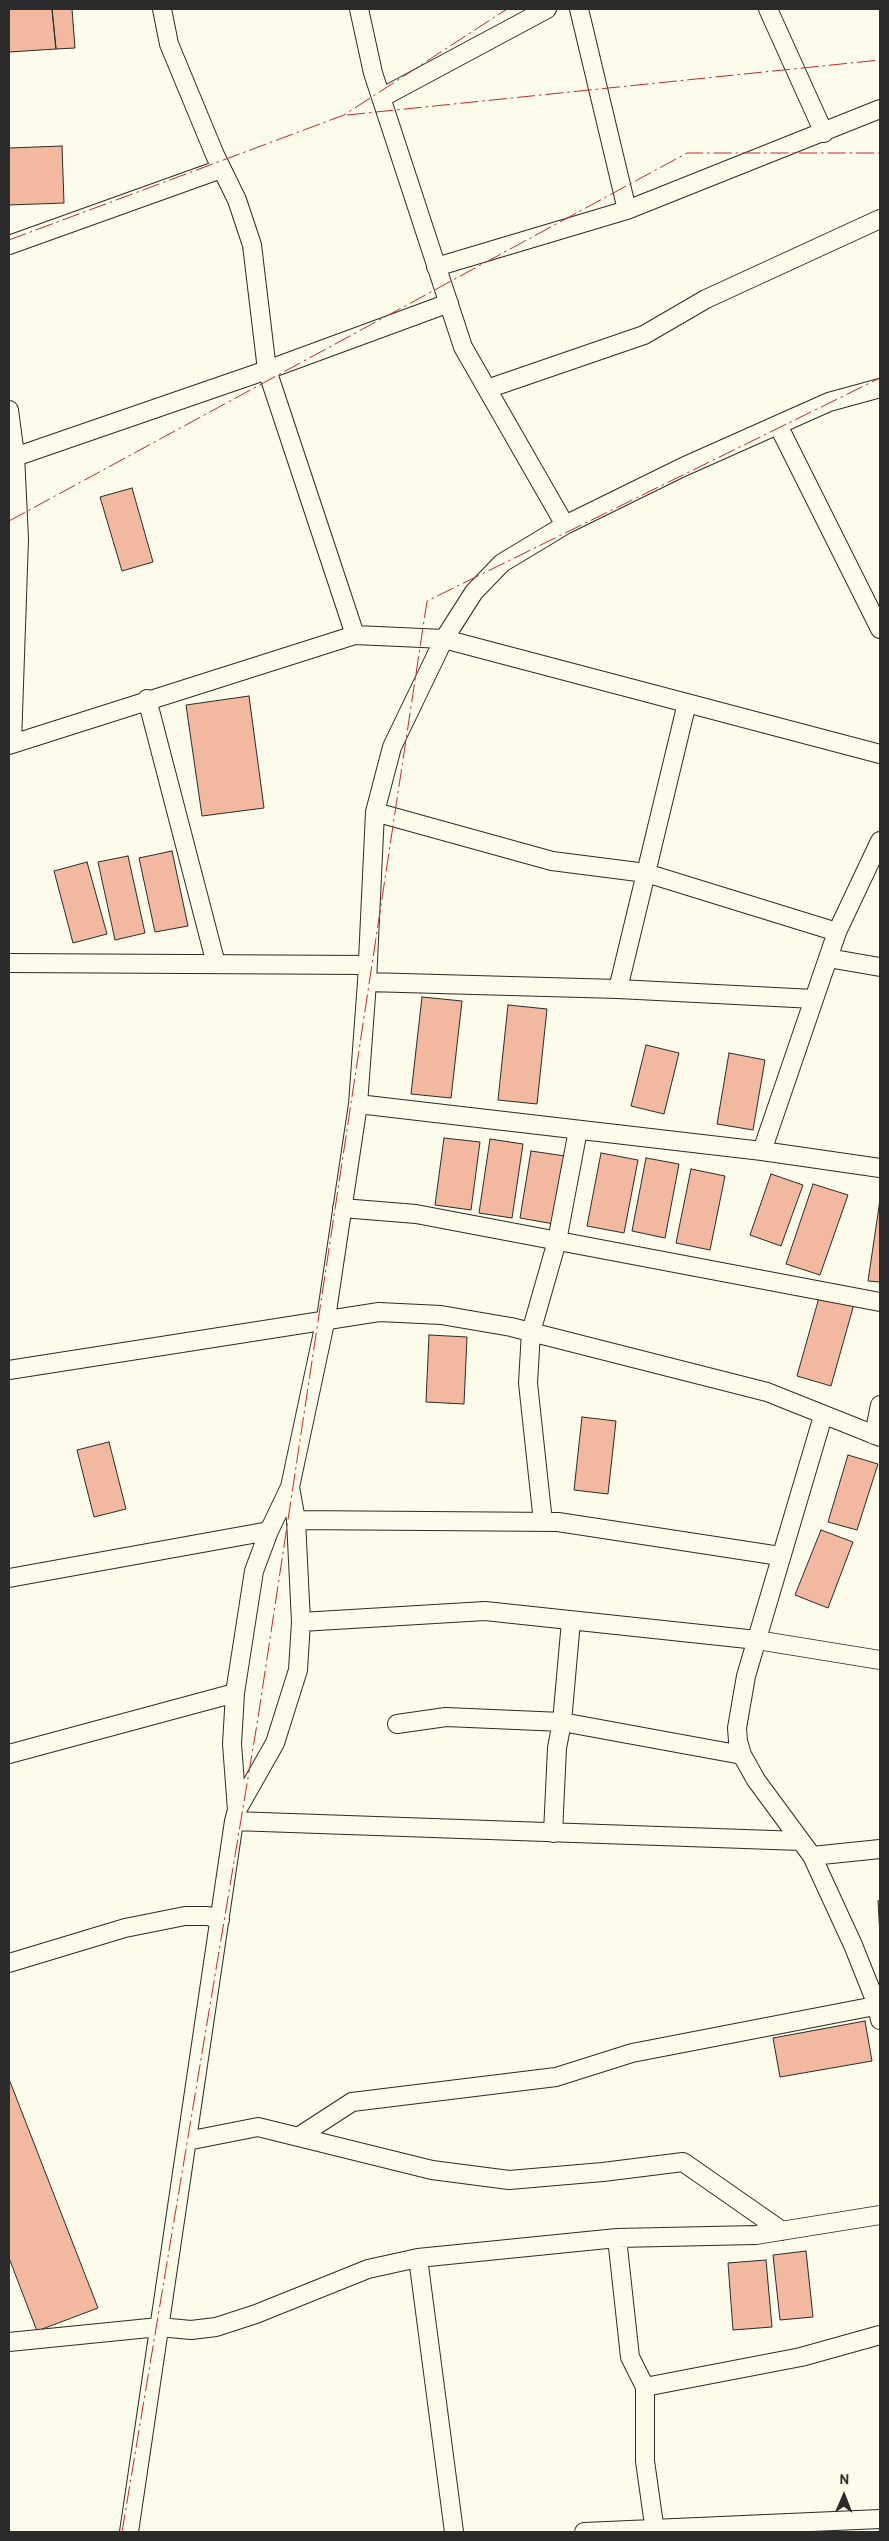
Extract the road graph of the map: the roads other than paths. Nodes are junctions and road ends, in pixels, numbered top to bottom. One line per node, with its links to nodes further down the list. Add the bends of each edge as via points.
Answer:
1 (162, 9): 9 (street, via 169,44)
2 (359, 9): 6 (street)
3 (547, 9): 6 (street)
4 (579, 9): 10 (street)
5 (768, 9): 8 (street)
6 (381, 98): 13 (street)
7 (880, 109): 8 (street)
8 (824, 133): 10 (street)
9 (221, 168): 12 (street); 15 (street, via 237,200 252,245)
10 (627, 210): 13 (street)
11 (880, 219): 17 (street, via 706,299 644,335)
12 (9, 245)
13 (436, 267): 14 (street)
14 (449, 303): 15 (street); 17 (street, via 463,347)
15 (267, 370): 20 (street); 23 (street)
16 (880, 388): 19 (street, via 829,402)
17 (487, 389): 21 (street)
18 (9, 410): 20 (street)
19 (778, 424): 21 (street); 22 (street)
20 (12, 457): 27 (street, via 18,539)
21 (565, 525): 24 (street, via 502,563 474,592)
22 (880, 629)
23 (355, 635): 24 (street); 25 (street)
24 (444, 639): 26 (street); 29 (street, via 392,747)
25 (147, 699): 27 (street); 35 (street)
26 (686, 703): 28 (street); 31 (street)
27 (10, 744)
28 (880, 754)
29 (375, 812): 31 (street, via 552,861); 37 (street)
30 (880, 841): 32 (street)
31 (646, 872): 32 (street); 38 (street)
32 (837, 932): 33 (street)
33 (828, 958): 36 (street); 39 (street)
34 (9, 963): 35 (street)
35 (216, 964): 37 (street)
36 (880, 966)
37 (367, 973): 38 (street); 40 (street)
38 (618, 989): 39 (street)
39 (814, 999): 42 (street)
40 (358, 1104): 41 (street); 44 (street)
41 (578, 1130): 42 (street); 45 (street)
42 (762, 1152): 43 (street)
43 (880, 1168)
44 (342, 1208): 45 (street, via 416,1214); 47 (street)
45 (558, 1242): 46 (street); 48 (street)
46 (880, 1302)
47 (326, 1318): 48 (street, via 379,1312 432,1315); 49 (street); 53 (street)
48 (530, 1332): 51 (street, via 767,1392); 55 (street, via 528,1383)
49 (9, 1370)
50 (880, 1405): 52 (street)
51 (822, 1416): 52 (street); 57 (street)
52 (877, 1436)
53 (290, 1487): 54 (street); 56 (street)
54 (296, 1520): 55 (street); 60 (street)
55 (543, 1522): 57 (street, via 568,1523)
56 (269, 1531): 58 (street); 63 (street, via 254,1571)
57 (780, 1556): 61 (street)
58 (9, 1578)
59 (571, 1621): 60 (street, via 485,1611); 61 (street); 64 (street)
60 (301, 1622): 68 (street, via 298,1670 290,1702 275,1743)
61 (757, 1640): 62 (street); 67 (street, via 746,1676 737,1728)
62 (880, 1660)
63 (234, 1693): 66 (street); 68 (street, via 232,1744)
64 (562, 1722): 65 (street, via 446,1717); 67 (street); 69 (street, via 557,1748)
65 (398, 1724)
66 (9, 1754)
67 (742, 1755): 70 (street, via 756,1780)
68 (236, 1816): 69 (street); 73 (street)
69 (553, 1833): 70 (street)
70 (801, 1841): 72 (street)
71 (880, 1849): 72 (street)
72 (812, 1856): 75 (street)
73 (220, 1920): 74 (street, via 208,1916 185,1916 125,1928); 77 (street)
74 (9, 1963)
75 (879, 2010): 76 (street, via 632,2054 556,2077 352,2102)
76 (298, 2137): 77 (street, via 258,2127); 79 (street, via 432,2170 509,2180 683,2162)
77 (187, 2141): 82 (street)
78 (880, 2215): 79 (street)
79 (782, 2231): 80 (street, via 756,2235)
80 (618, 2238): 81 (street); 85 (street, via 630,2357)
81 (418, 2258): 82 (street, via 368,2270 216,2327 190,2330); 90 (street)
82 (159, 2328): 84 (street); 89 (street)
83 (880, 2334): 85 (street, via 801,2356)
84 (9, 2342)
85 (645, 2387): 88 (street, via 645,2461)
86 (880, 2519): 87 (street)
87 (796, 2527): 88 (street)
88 (654, 2531): 91 (street)
89 (129, 2532)
90 (454, 2532)
91 (584, 2532)

